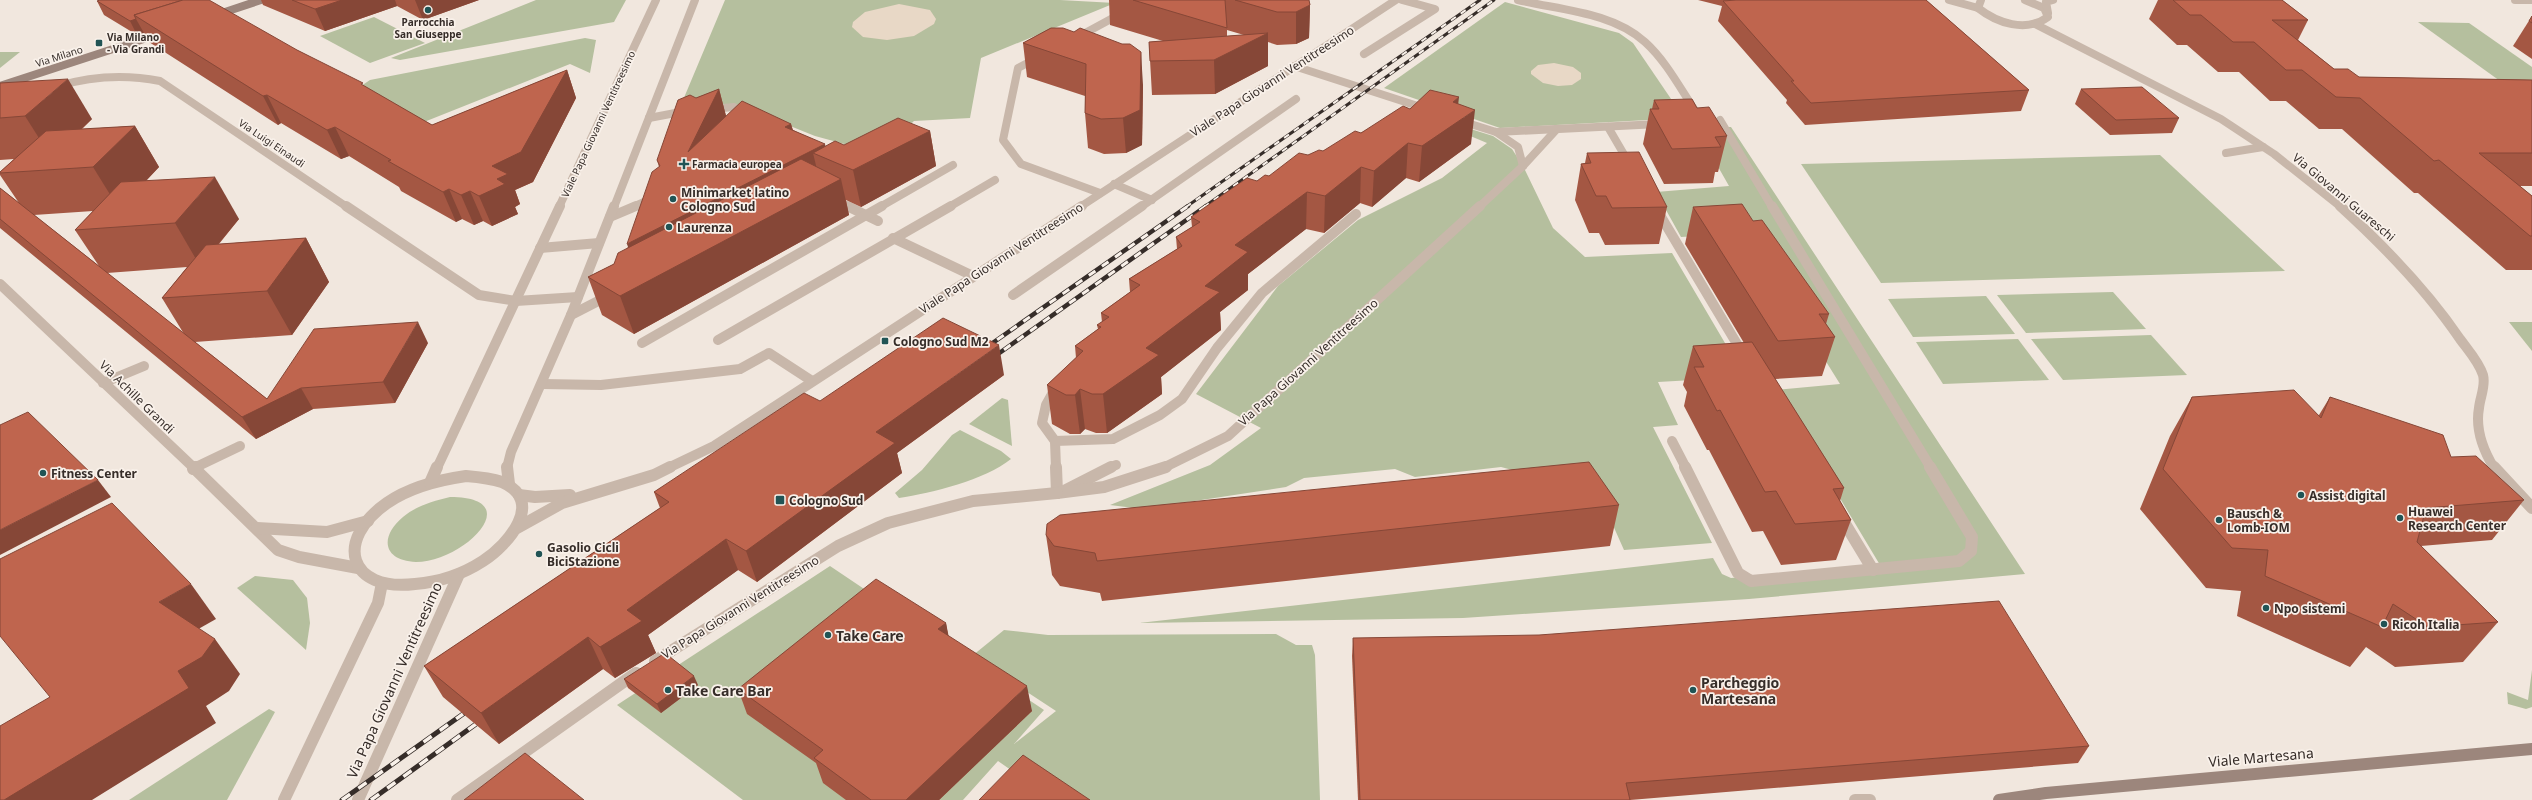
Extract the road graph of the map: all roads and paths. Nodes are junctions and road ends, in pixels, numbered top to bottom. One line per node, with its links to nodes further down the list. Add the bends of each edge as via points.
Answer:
1 (262, 0): 16 (street)
2 (656, 0): 54 (street, Viale Papa Giovanni Ventitreesimo)
3 (695, 0): 29 (street)
4 (1146, 0): 19 (street)
5 (1396, 0): 22 (street, Viale Papa Giovanni Ventitreesimo)
6 (1402, 0): 20 (street, via 1435,9)
7 (1518, 0): 27 (street, via 1612,22 1632,31 1646,43)
8 (1948, 0): 14 (street)
9 (1981, 0): 14 (street)
10 (2025, 0): 15 (street, via 2044,8)
11 (2053, 0): 15 (street, via 2046,2)
12 (2515, 0): 13 (street)
13 (2532, 0)
14 (1978, 8): 17 (street, via 2001,21)
15 (2048, 13): 17 (street, via 2044,21)
16 (208, 18)
17 (2035, 24): 36 (street, Via Giovanni Guareschi, via 2184,99 2241,131)
18 (170, 30): 23 (street, Via Milano)
19 (1067, 42)
20 (1364, 54)
21 (1042, 55): 44 (street, via 1018,68 1003,140 1021,164)
22 (1294, 66): 26 (street); 42 (street, Viale Papa Giovanni Ventitreesimo)
23 (0, 86)
24 (52, 88): 60 (street, Via Luigi Einaudi, via 74,80 125,75 160,81 479,295 494,300)
25 (1296, 100): 46 (street)
26 (1438, 113)
27 (1699, 115)
28 (755, 116): 29 (street, via 734,107)
29 (649, 118): 50 (street)
30 (1452, 118): 35 (street)
31 (1720, 120): 86 (street, via 1972,537 1971,551 1960,561)
32 (1671, 123): 33 (street)
33 (1608, 127): 34 (street); 40 (street)
34 (1556, 130): 35 (street); 39 (street, Via Papa Giovanni Ventitreesimo)
35 (1496, 132): 39 (street, via 1518,147)
36 (2263, 147): 37 (street); 80 (street, Via Giovanni Guareschi, via 2371,233 2395,258 2459,337 2482,370 2485,390 2478,416 2480,442 2484,453 2503,480)
37 (2226, 153)
38 (953, 165): 49 (street)
39 (1523, 166): 78 (street, Via Papa Giovanni Ventitreesimo, via 1228,436 1192,457 1145,477 1085,491)
40 (1633, 170)
41 (994, 180): 52 (street)
42 (1114, 184): 44 (street, Viale Papa Giovanni Ventitreesimo); 46 (street)
43 (664, 193): 50 (street)
44 (1100, 193): 55 (street, Viale Papa Giovanni Ventitreesimo)
45 (824, 195): 49 (street)
46 (1152, 200): 58 (street)
47 (1654, 204): 64 (street)
48 (1356, 214): 70 (street, via 1262,293 1217,348 1182,399 1160,415 1112,439)
49 (867, 215): 51 (street); 63 (street)
50 (610, 217): 53 (street)
51 (878, 221)
52 (893, 238): 55 (street); 62 (street)
53 (599, 243): 54 (street); 59 (street)
54 (540, 248): 60 (street, Viale Papa Giovanni Ventitreesimo)
55 (973, 276): 66 (street, Viale Papa Giovanni Ventitreesimo)
56 (0, 284): 68 (street, Via Achille Grandi)
57 (616, 292): 61 (street)
58 (1013, 295)
59 (578, 297): 60 (street); 61 (street)
60 (515, 301): 75 (street, Viale Papa Giovanni Ventitreesimo)
61 (571, 316): 69 (street)
62 (718, 340)
63 (642, 343)
64 (1747, 360)
65 (144, 366): 68 (street)
66 (812, 381): 69 (street, via 769,353 740,369 601,385); 77 (street, Viale Papa Giovanni Ventitreesimo, via 714,446 681,463)
67 (1062, 382): 70 (street, via 1056,387 1046,405 1042,424)
68 (103, 383): 74 (street, Via Achille Grandi)
69 (543, 384): 76 (street, via 511,452 507,468)
70 (1055, 441): 78 (street)
71 (1672, 441): 86 (street, via 1738,573 1751,582)
72 (240, 446): 74 (street)
73 (1116, 465): 78 (street, Via Papa Giovanni Ventitreesimo)
74 (193, 469): 83 (street, Via Achille Grandi)
75 (430, 483): 76 (street, via 479,476); 82 (street, via 390,503)
76 (509, 484): 79 (street)
77 (594, 492): 79 (street, Viale Papa Giovanni Ventitreesimo, via 560,497); 84 (street, Viale Papa Giovanni Ventitreesimo, via 562,503)
78 (1057, 493): 92 (street, Via Papa Giovanni Ventitreesimo, via 973,501 930,511 888,523 838,546 617,686)
79 (519, 494): 84 (street, Viale Papa Giovanni Ventitreesimo, via 522,510)
80 (2532, 508)
81 (1836, 509): 86 (street)
82 (370, 520): 83 (street, via 353,528 335,532); 85 (street, via 354,547)
83 (257, 528): 85 (street, Via Achille Grandi, via 272,546 288,554 342,562)
84 (517, 528): 87 (street, Viale Papa Giovanni Ventitreesimo, via 494,553)
85 (358, 568): 88 (street, Viale Papa Giovanni Ventitreesimo, via 366,576)
86 (1873, 570)
87 (459, 574): 88 (street, Viale Papa Giovanni Ventitreesimo, via 408,585); 91 (street, Via Papa Giovanni Ventitreesimo)
88 (382, 583): 90 (street, via 378,604)
89 (2530, 748): 95 (street, Viale Martesana, via 2054,792)
90 (284, 800)
91 (358, 800)
92 (457, 800)
93 (1855, 800): 94 (street)
94 (1870, 800)
95 (1999, 800)

